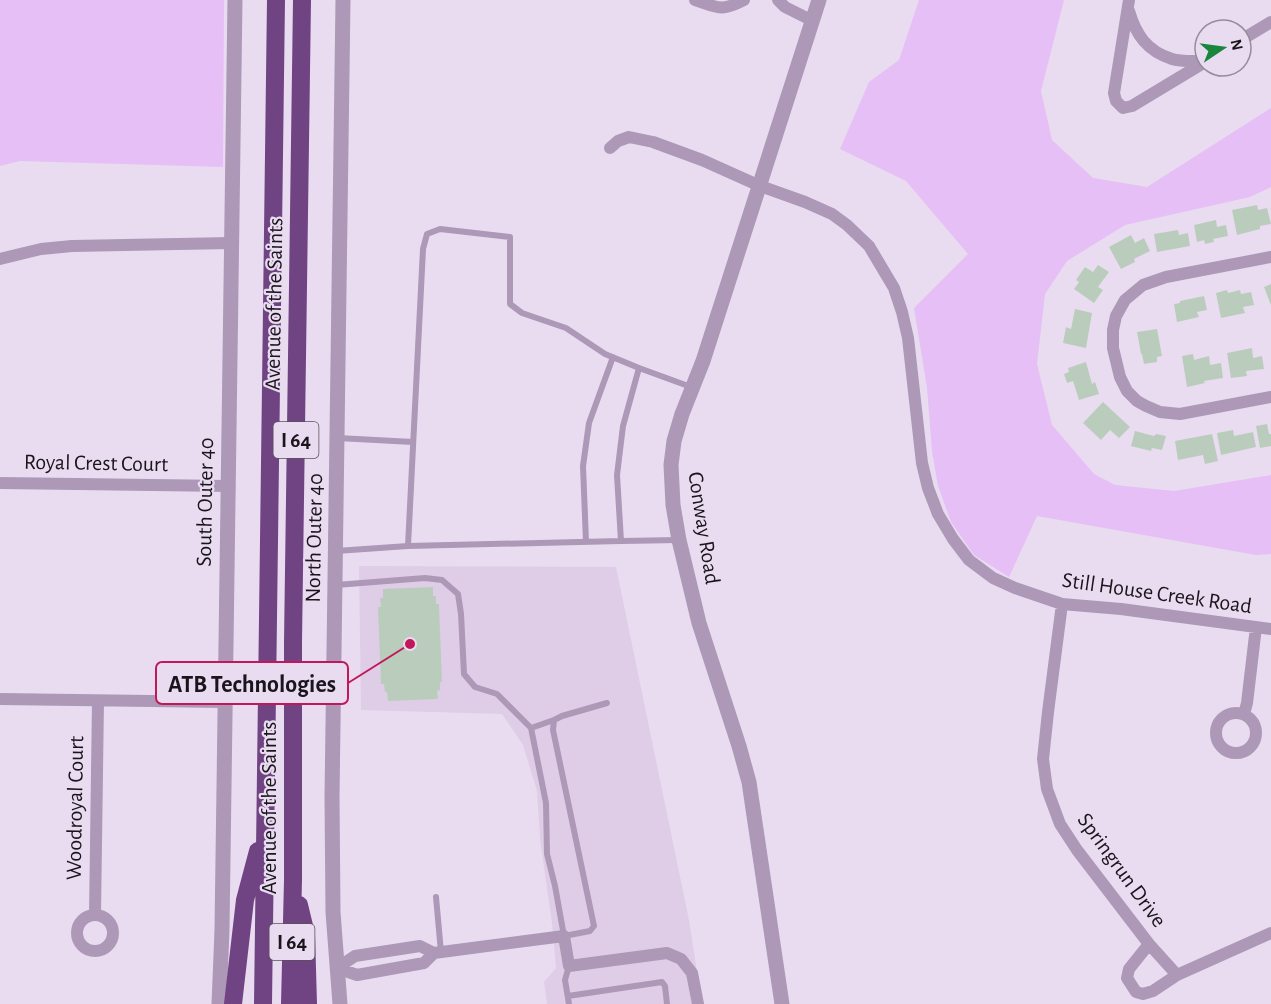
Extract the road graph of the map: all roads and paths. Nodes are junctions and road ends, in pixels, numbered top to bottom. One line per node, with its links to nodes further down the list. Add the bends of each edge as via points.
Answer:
1 (235, 0): 17 (street, South Outer 40)
2 (276, 0): 44 (highway, Avenue of the Saints / I 64)
3 (302, 0): 45 (highway, Avenue of the Saints / I 64)
4 (343, 0): 24 (street, North Outer 40)
5 (695, 0): 6 (street, via 717,8 728,8)
6 (744, 0)
7 (778, 0): 10 (street)
8 (819, 0): 10 (street, Conway Road)
9 (1128, 4): 13 (street, via 1134,27 1145,44 1173,60); 14 (street, via 1116,101 1123,108 1132,106)
10 (813, 21): 16 (street, Conway Road)
11 (1271, 22): 12 (street)
12 (1253, 33)
13 (1193, 61)
14 (1193, 69)
15 (610, 148): 16 (street, Still House Creek Road, via 629,137 653,142)
16 (760, 186): 22 (street, Conway Road); 34 (street, Still House Creek Road, via 832,214 869,246 894,288 902,312 922,463 938,514 969,560 993,578)
17 (231, 243): 19 (street, via 72,246); 27 (street, South Outer 40)
18 (1271, 256): 23 (street, via 1143,285 1125,300 1113,330 1116,365 1127,391 1137,401 1160,412 1180,414)
19 (0, 259)
20 (613, 357): 21 (lane); 25 (lane, via 566,328 522,313 510,304 510,237 440,229 427,234); 30 (lane, via 589,423 583,466)
21 (639, 368): 22 (lane); 29 (lane, via 623,426 617,476)
22 (692, 388): 28 (street, Conway Road, via 674,441 671,465)
23 (1271, 397)
24 (338, 438): 25 (lane); 32 (street, North Outer 40)
25 (413, 442): 31 (lane)
26 (0, 483): 27 (street, Royal Crest Court)
27 (228, 486): 39 (street, South Outer 40)
28 (679, 540): 29 (lane); 65 (street, Conway Road, via 699,623 749,782)
29 (621, 541): 30 (lane)
30 (586, 542): 31 (lane)
31 (408, 546): 32 (lane)
32 (336, 551): 33 (street, North Outer 40)
33 (335, 585): 43 (lane, via 442,580 458,594 464,674 475,687 497,694); 53 (street, North Outer 40, via 332,857)
34 (1062, 604): 35 (street, Still House Creek Road); 50 (street, Springrun Drive, via 1043,759 1047,789 1060,824 1077,850)
35 (1256, 627): 36 (street, Still House Creek Road); 41 (street)
36 (1271, 629)
37 (0, 699): 38 (street)
38 (98, 701): 39 (street); 47 (street, Woodroyal Court)
39 (225, 702): 56 (street, South Outer 40)
40 (607, 703): 42 (lane)
41 (1244, 714)
42 (554, 720): 43 (lane); 49 (lane, via 594,926 591,931)
43 (531, 728): 49 (lane, via 546,803 547,854)
44 (265, 820): 57 (highway, via 245,900); 58 (highway, Avenue of the Saints / I 64)
45 (293, 880): 59 (highway, Avenue of the Saints / I 64); 60 (highway, via 306,934)
46 (436, 897): 51 (lane)
47 (95, 915)
48 (1271, 933): 54 (street)
49 (564, 936): 51 (street); 52 (street)
50 (1149, 944): 54 (street, Springrun Drive); 54 (street, via 1129,969 1127,978 1136,992 1153,991)
51 (438, 953): 53 (street, via 420,946 355,957); 53 (street, via 424,963 357,975)
52 (569, 966): 55 (lane, via 565,980); 64 (street, via 667,953 681,959 692,973)
53 (337, 968): 61 (street, North Outer 40)
54 (1178, 975)
55 (567, 996): 62 (lane); 63 (lane, via 662,982)
56 (219, 1004)
57 (233, 1004)
58 (263, 1004)
59 (290, 1004)
60 (308, 1004)
61 (340, 1004)
62 (569, 1004)
63 (667, 1004)
64 (698, 1004)
65 (782, 1004)

